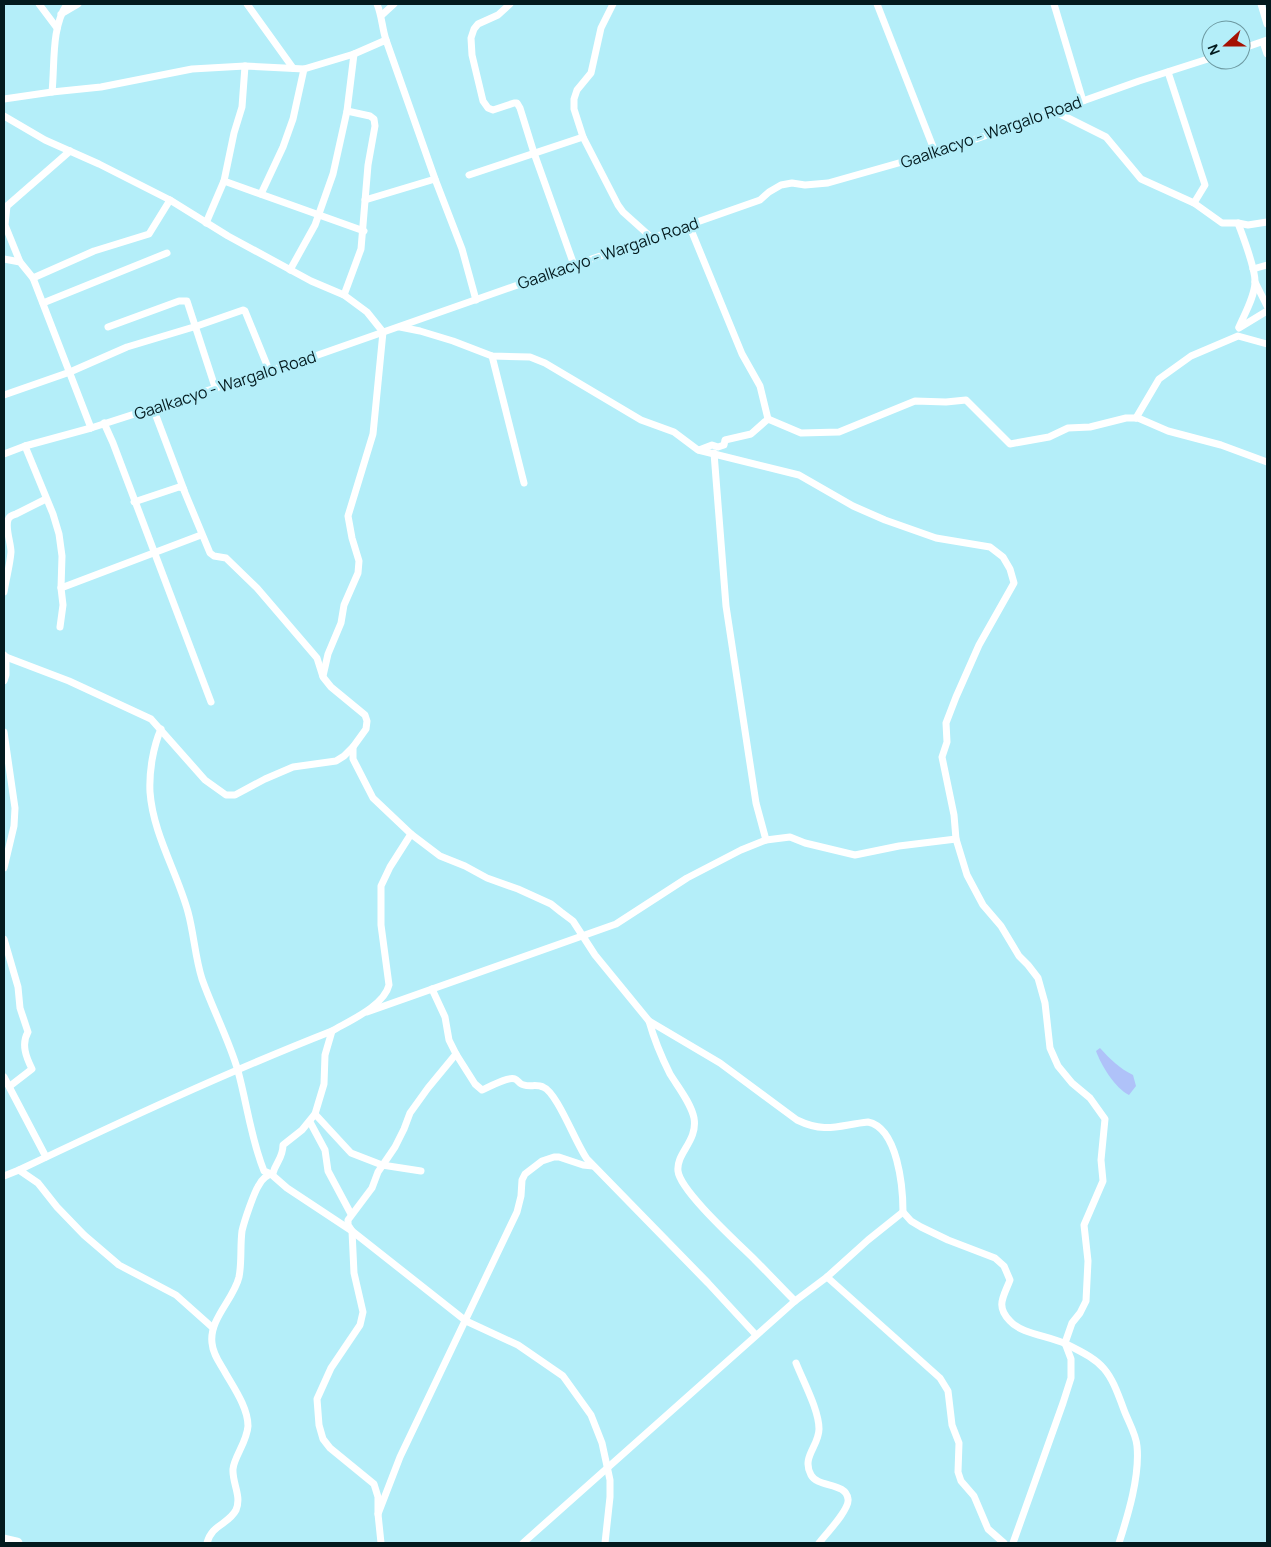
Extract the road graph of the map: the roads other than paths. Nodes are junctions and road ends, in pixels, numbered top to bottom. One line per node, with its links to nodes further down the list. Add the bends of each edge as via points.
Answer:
1 (40, 4): 15 (street)
2 (67, 4): 12 (street)
3 (78, 4): 12 (street)
4 (247, 4): 23 (street)
5 (377, 4): 13 (street)
6 (394, 4): 13 (street)
7 (510, 4): 35 (street, via 474,29 472,55 483,101 492,110 517,103)
8 (614, 4): 32 (street, via 601,28 591,73 574,99)
9 (876, 4): 34 (street)
10 (1054, 4): 28 (street)
11 (1261, 4): 14 (street)
12 (61, 14): 15 (street)
13 (382, 15): 16 (street, via 381,25)
14 (1267, 24)
15 (57, 28): 26 (street)
16 (386, 40): 19 (street); 37 (street)
17 (1265, 41): 18 (street); 20 (street)
18 (1251, 46)
19 (354, 54): 24 (street); 30 (street)
20 (1267, 54)
21 (1201, 61): 25 (street, Gaalkacyo - Wargalo Road)
22 (245, 66): 23 (street); 26 (street, via 192,69 101,87); 38 (street, via 242,107)
23 (293, 68): 24 (street)
24 (304, 69): 39 (street, via 284,147)
25 (1168, 72): 28 (street, Gaalkacyo - Wargalo Road); 42 (street, via 1205,185)
26 (52, 92): 27 (street)
27 (4, 99)
28 (1083, 100): 29 (street, Gaalkacyo - Wargalo Road)
29 (1054, 111): 34 (street, Gaalkacyo - Wargalo Road); 42 (street, via 1106,137 1141,178)
30 (347, 112): 41 (street, via 374,119); 43 (street, via 333,174)
31 (4, 116): 33 (street)
32 (583, 137): 35 (street); 50 (street, via 618,205)
33 (70, 151): 40 (street); 47 (street, via 7,206)
34 (935, 152): 48 (street, Gaalkacyo - Wargalo Road, via 828,183 781,185 760,200)
35 (534, 153): 36 (street); 54 (street)
36 (468, 175)
37 (435, 179): 41 (street); 61 (street, via 462,249)
38 (224, 181): 39 (street); 45 (street)
39 (261, 194): 43 (street)
40 (170, 200): 45 (street); 58 (street, via 150,234 94,251)
41 (365, 200): 49 (street)
42 (1194, 203): 46 (street, via 1222,223)
43 (318, 214): 49 (street); 57 (street)
44 (1267, 222): 46 (street)
45 (206, 223): 57 (street)
46 (1238, 223): 56 (street)
47 (4, 224): 53 (street)
48 (689, 225): 50 (street, Gaalkacyo - Wargalo Road); 79 (street, via 742,354 760,386)
49 (364, 230): 60 (street, via 361,249)
50 (652, 238): 54 (street, Gaalkacyo - Wargalo Road)
51 (168, 253): 62 (street)
52 (4, 259): 53 (street)
53 (20, 262): 58 (street)
54 (574, 266): 61 (street, Gaalkacyo - Wargalo Road)
55 (1267, 266): 56 (street)
56 (1253, 269): 59 (street)
57 (290, 270): 60 (street)
58 (33, 278): 62 (street)
59 (1255, 282): 63 (street); 68 (street)
60 (344, 295): 69 (street, via 367,312)
61 (476, 300): 67 (street, Gaalkacyo - Wargalo Road)
62 (43, 303): 74 (street)
63 (1267, 306)
64 (1267, 311): 68 (street)
65 (197, 326): 66 (street, via 187,301 179,301); 73 (street, via 246,311); 74 (street, via 127,347); 75 (street)
66 (108, 327)
67 (400, 327): 69 (street, Gaalkacyo - Wargalo Road); 72 (street, via 453,341)
68 (1239, 327): 70 (street)
69 (383, 332): 73 (street, Gaalkacyo - Wargalo Road); 97 (street, via 373,434 348,516 360,561 358,573 344,606)
70 (1238, 336): 71 (street); 78 (street, via 1191,356 1159,379)
71 (1267, 344)
72 (492, 356): 83 (street, via 530,357 545,363 642,420 674,432); 87 (street)
73 (269, 370): 75 (street, Gaalkacyo - Wargalo Road)
74 (70, 372): 76 (street); 81 (street)
75 (215, 387): 77 (street, Gaalkacyo - Wargalo Road)
76 (4, 395)
77 (153, 408): 80 (street, Gaalkacyo - Wargalo Road); 88 (street)
78 (1136, 418): 79 (street, via 1068,428 1049,437 1010,444 966,400 915,401 839,432 801,432); 86 (street)
79 (768, 419): 83 (street, via 751,434 725,440 724,445 718,447 712,445)
80 (104, 423): 81 (street, Gaalkacyo - Wargalo Road); 90 (street)
81 (91, 428): 82 (street, Gaalkacyo - Wargalo Road)
82 (26, 446): 85 (street, Gaalkacyo - Wargalo Road); 89 (street)
83 (698, 450): 84 (street)
84 (714, 453): 104 (street, via 799,475 852,506 936,538 990,547 1010,569 1014,583 979,645 946,723 947,742 942,757); 105 (street, via 726,606 756,803)
85 (4, 454)
86 (1267, 462)
87 (524, 483)
88 (186, 492): 90 (street, via 179,487); 91 (street)
89 (46, 498): 93 (street, via 59,534); 94 (street, via 8,518 11,555)
90 (134, 502): 92 (street)
91 (202, 534): 92 (street); 97 (street, via 210,553 230,561 307,644 317,658)
92 (156, 553): 93 (street); 99 (street)
93 (62, 588): 95 (street)
94 (4, 592)
95 (60, 627)
96 (5, 656): 98 (street); 100 (street, via 114,701 151,719)
97 (323, 677): 102 (street, via 367,721 366,729)
98 (4, 681)
99 (211, 702)
100 (161, 729): 102 (street, via 187,762 226,795 235,795 293,767 336,761); 115 (street, via 152,763 150,792 155,818 188,912 202,979)
101 (4, 732): 106 (street, via 14,808 14,826)
102 (353, 747): 103 (street, via 353,759 372,798)
103 (410, 834): 108 (street, via 440,856 551,904 573,921); 111 (street, via 381,886 381,925 388,990 382,999)
104 (956, 839): 105 (street, via 855,855 790,838); 135 (street, via 967,875 983,905 1038,978 1045,1003 1050,1048 1058,1066 1072,1084 1090,1098 1105,1119 1101,1160 1103,1181 1084,1225 1088,1261 1086,1301 1072,1323)
105 (766, 840): 108 (street, via 687,878 616,924)
106 (7, 841): 107 (street)
107 (4, 868)
108 (583, 935): 110 (street); 112 (street, via 595,956)
109 (4, 939): 117 (street, via 28,1032 25,1051 32,1069)
110 (432, 989): 111 (street); 114 (street)
111 (360, 1015): 113 (street)
112 (649, 1021): 127 (street, via 720,1063 797,1120 810,1126 834,1128 868,1122 881,1128 899,1170); 131 (street, via 669,1072 694,1118 693,1134 680,1157 678,1171 682,1182 705,1210)
113 (332, 1032): 115 (street); 118 (street, via 325,1055 324,1084)
114 (456, 1054): 121 (street, via 410,1113); 122 (street, via 482,1090 508,1079 515,1079 522,1085 549,1089 580,1149)
115 (237, 1070): 120 (street); 125 (street, via 260,1162 264,1171)
116 (4, 1077): 117 (street)
117 (10, 1086): 120 (street)
118 (315, 1114): 119 (street); 121 (street, via 351,1153)
119 (310, 1122): 125 (street, via 284,1146); 128 (street, via 324,1150 328,1171)
120 (46, 1157): 123 (street)
121 (382, 1166): 124 (street); 128 (street, via 372,1188)
122 (593, 1166): 132 (street, via 554,1157 542,1161 525,1174 517,1212); 134 (street)
123 (19, 1170): 126 (street); 133 (street, via 38,1183 84,1235 119,1266 176,1295)
124 (421, 1170)
125 (271, 1174): 129 (street); 133 (street, via 257,1186 242,1230 239,1278)
126 (4, 1176)
127 (903, 1212): 130 (street); 135 (street, via 921,1227 995,1258 1004,1266 1010,1280 1000,1303 1006,1317 1030,1332)
128 (351, 1214): 129 (street, via 348,1225)
129 (352, 1231): 132 (street); 138 (street, via 362,1319 358,1330 331,1368 317,1399 319,1425 330,1448 374,1484)
130 (827, 1277): 131 (street); 146 (street, via 940,1378 948,1391 952,1426 959,1443 958,1472 961,1480 974,1496 988,1528)
131 (795, 1301): 134 (street)
132 (466, 1322): 137 (street, via 518,1345 562,1376 591,1415); 138 (street, via 400,1457)
133 (213, 1328): 141 (street, via 212,1349 246,1414 248,1426 243,1447 233,1466 237,1507 233,1515 212,1531)
134 (756, 1335): 137 (street)
135 (1065, 1343): 147 (street, via 1071,1359 1070,1378); 148 (street, via 1098,1361 1108,1372 1137,1444 1136,1470)
136 (796, 1363): 145 (street, via 819,1426 819,1438 807,1464 817,1481 837,1487 848,1498 847,1506)
137 (608, 1468): 143 (street); 144 (street, via 610,1497)
138 (378, 1514): 142 (street)
139 (4, 1540): 140 (main road)
140 (17, 1543)
141 (207, 1543)
142 (381, 1543)
143 (523, 1543)
144 (605, 1543)
145 (819, 1543)
146 (1004, 1543)
147 (1013, 1543)
148 (1119, 1543)

